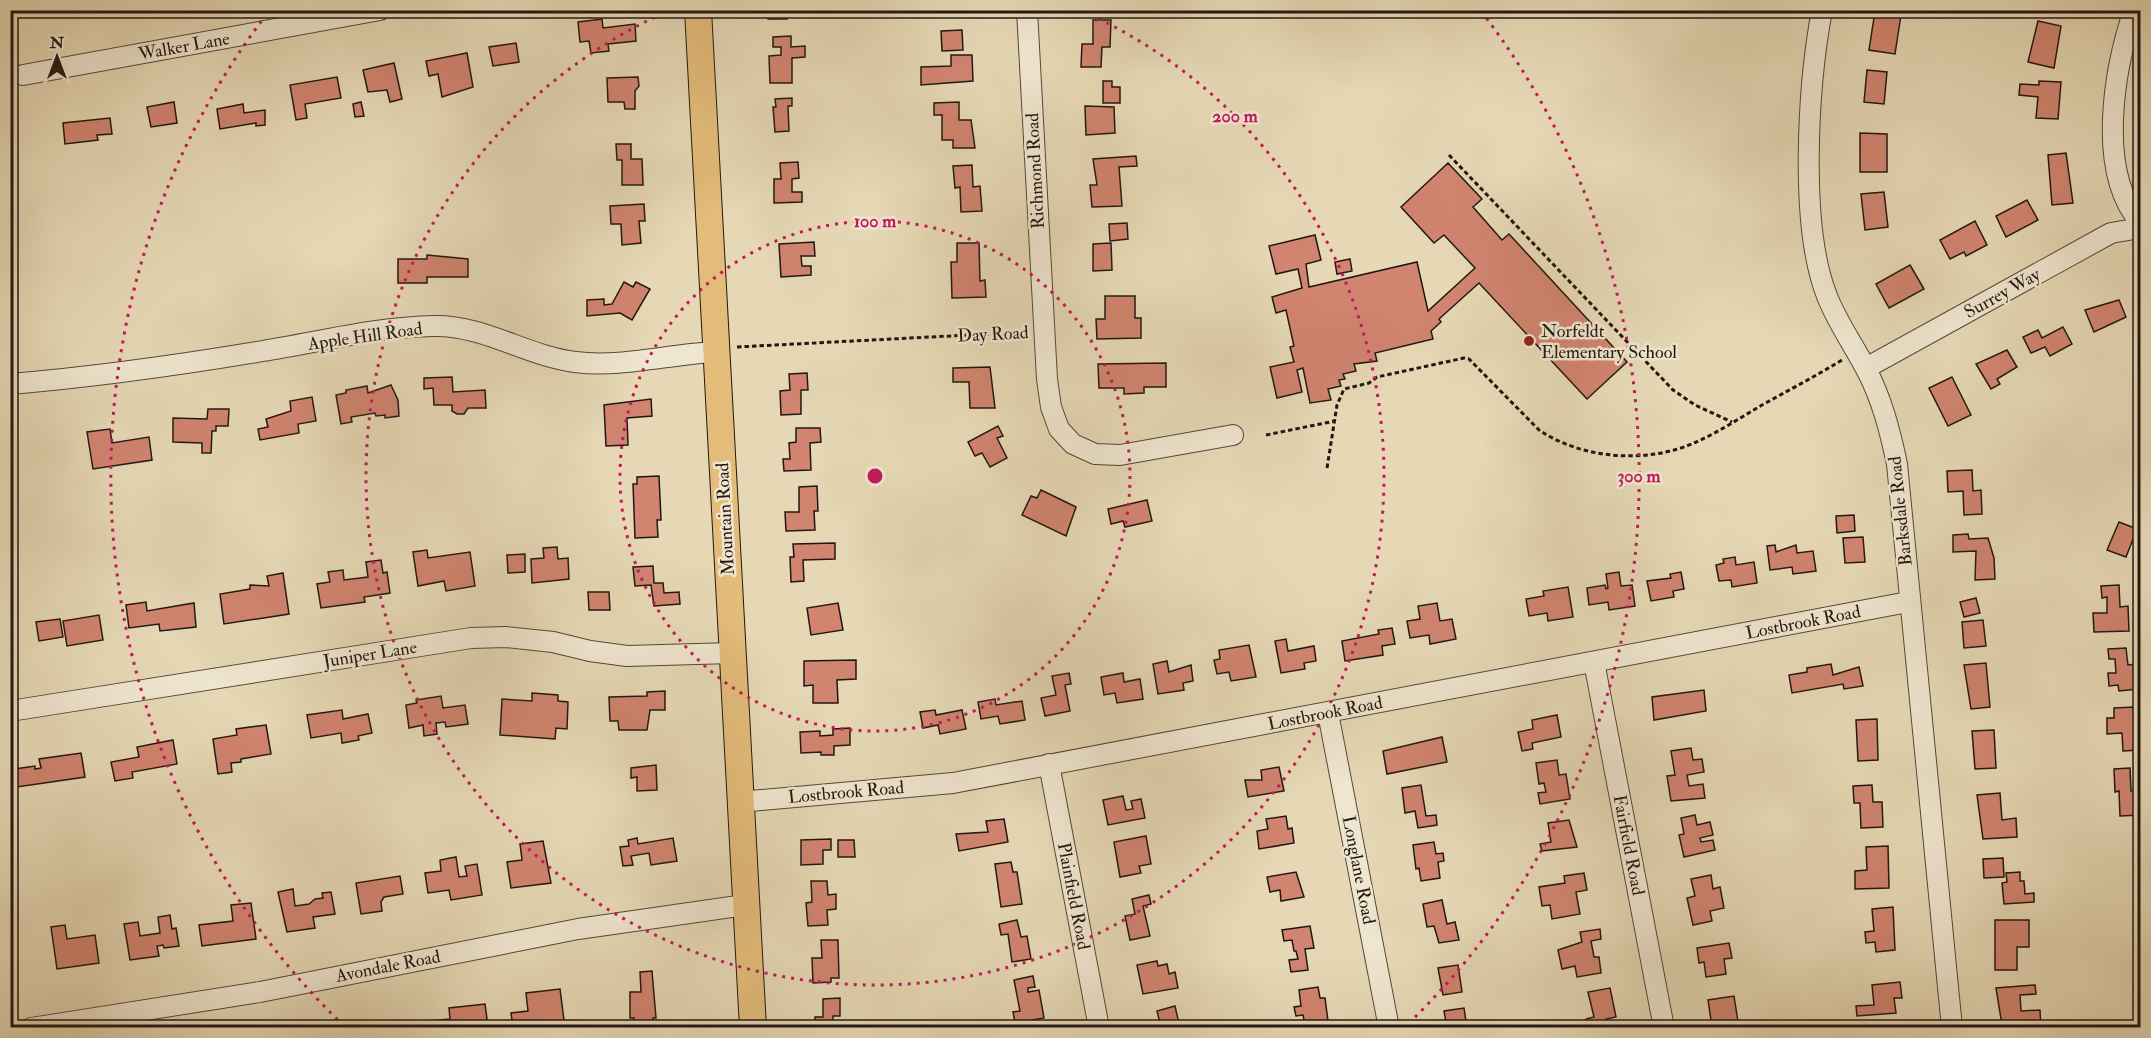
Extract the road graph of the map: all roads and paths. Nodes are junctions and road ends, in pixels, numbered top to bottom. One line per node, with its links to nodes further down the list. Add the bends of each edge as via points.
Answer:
1 (380, 10): 6 (street, Walker Lane)
2 (698, 10): 11 (main road, Mountain Road)
3 (1027, 10): 10 (street, Richmond Road)
4 (1822, 10): 13 (street, Barksdale Road, via 1811,119 1814,246 1826,296)
5 (2134, 10): 8 (street, via 2119,64 2114,131 2124,198)
6 (23, 75)
7 (1449, 155): 16 (path, via 1673,390)
8 (2140, 222)
9 (2140, 228): 13 (street, Surrey Way, via 2110,233)
10 (1044, 331): 11 (path, Day Road); 17 (street, Day Road, via 1051,407 1059,429 1082,450 1120,455)
11 (722, 350): 14 (street, Apple Hill Road, via 628,361 576,362 465,330 436,326 393,329 174,366); 21 (main road, Mountain Road)
12 (1846, 357): 16 (path)
13 (1866, 368): 20 (street, Barksdale Road, via 1885,415 1897,464)
14 (10, 384)
15 (1335, 421): 16 (path, via 1339,399 1346,388 1377,377 1464,358 1539,430 1586,450 1622,455 1673,450 1693,444); 18 (path); 19 (path)
16 (1732, 422)
17 (1233, 435)
18 (1266, 435)
19 (1327, 468)
20 (1908, 602): 22 (street, Lostbrook Road); 33 (street, Barksdale Road)
21 (732, 653): 23 (street, Juniper Lane, via 627,656 553,642 471,638); 26 (main road, Mountain Road)
22 (1594, 662): 24 (street, Lostbrook Road); 32 (street, Fairfield Road)
23 (10, 711)
24 (1328, 713): 25 (street, Lostbrook Road); 31 (street, Longlane Road)
25 (1049, 764): 26 (street, Lostbrook Road, via 952,783); 30 (street, Plainfield Road)
26 (739, 802): 27 (main road, Mountain Road)
27 (745, 905): 28 (street, Avondale Road, via 578,929 260,992); 29 (main road, Mountain Road)
28 (31, 1028)
29 (753, 1028)
30 (1099, 1028)
31 (1389, 1028)
32 (1664, 1028)
33 (1952, 1028)

